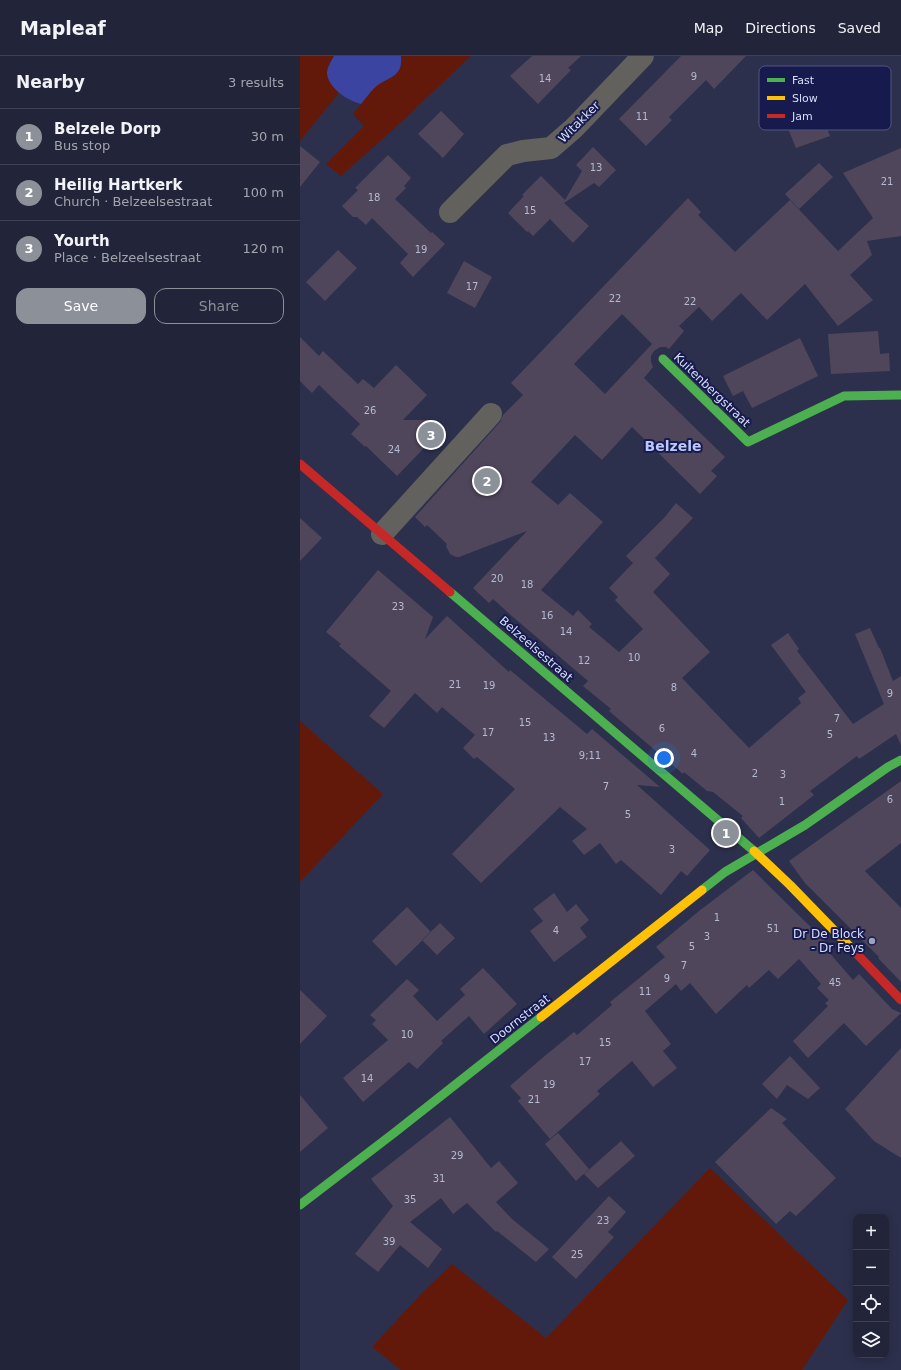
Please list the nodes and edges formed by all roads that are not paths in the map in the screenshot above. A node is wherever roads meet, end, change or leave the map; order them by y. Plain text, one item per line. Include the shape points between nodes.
1 (643, 56) edge
2 (450, 212) dead end
3 (663, 359) dead end
4 (901, 395) edge
5 (491, 414) dead end
6 (300, 464) edge
7 (382, 534) junction
8 (901, 760) edge
9 (756, 853) junction
10 (901, 1000) edge
11 (300, 1205) edge

1 - 2 street, Witakker via 574,128 551,148 507,155
3 - 4 street, Kuitenbergstraat via 748,442 844,396
5 - 7 street
6 - 7 street, Belzeelsestraat
7 - 9 street, Belzeelsestraat
8 - 9 street, Doornstraat via 805,825
9 - 10 street, Belzeelsestraat
9 - 11 street, Doornstraat via 725,872

